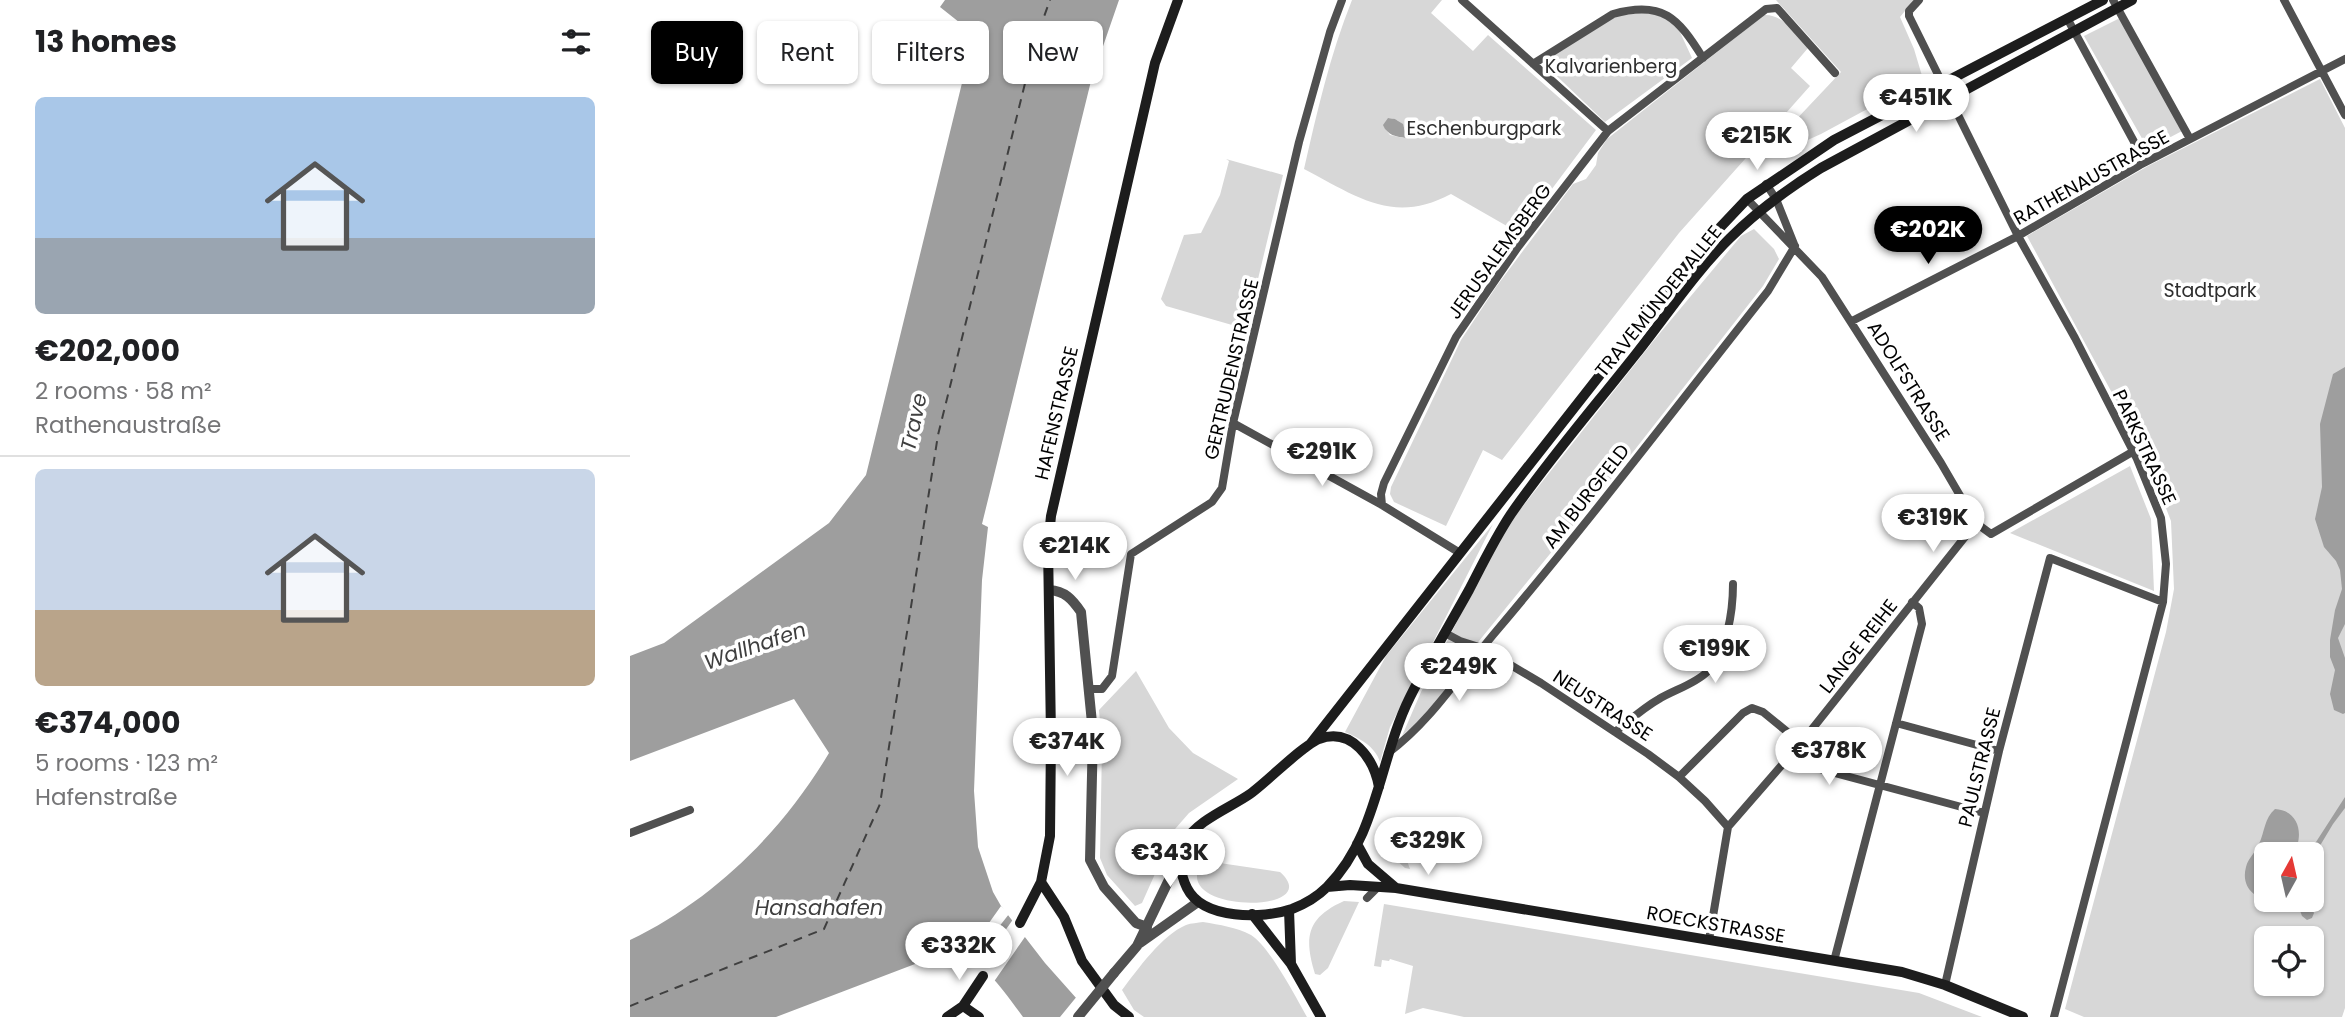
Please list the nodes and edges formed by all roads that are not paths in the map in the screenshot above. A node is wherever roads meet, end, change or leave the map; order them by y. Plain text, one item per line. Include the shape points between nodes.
1 (1178, 0) edge
2 (1342, 0) edge
3 (1462, 0) edge
4 (1919, 0) edge
5 (2104, 0) edge
6 (2132, 0) edge
7 (2284, 0) edge
8 (2115, 4) edge
9 (2067, 18) junction
10 (2074, 32) junction
11 (1703, 58) junction
12 (2345, 59) edge
13 (1533, 64) junction
14 (2322, 72) junction
15 (1835, 73) dead end
16 (1942, 82) junction
17 (1951, 98) junction
18 (2345, 115) edge
19 (1608, 131) junction
20 (2190, 139) junction
21 (2145, 162) junction
22 (1766, 184) junction
23 (1747, 199) junction
24 (1776, 199) junction
25 (1759, 212) junction
26 (2018, 236) junction
27 (1795, 246) junction
28 (1852, 321) junction
29 (1233, 423) junction
30 (2134, 451) junction
31 (1382, 505) junction
32 (1976, 523) junction
33 (1460, 553) junction
34 (1733, 584) dead end
35 (1048, 590) junction
36 (1912, 602) junction
37 (2164, 603) junction
38 (1445, 633) junction
39 (1482, 648) junction
40 (1089, 689) junction
41 (1896, 723) junction
42 (1615, 732) junction
43 (1801, 743) junction
44 (1309, 745) junction
45 (1999, 751) junction
46 (1388, 754) junction
47 (1786, 760) junction
48 (1679, 777) junction
49 (1880, 785) junction
50 (1379, 787) junction
51 (690, 810) dead end
52 (1984, 813) junction
53 (1728, 827) junction
54 (630, 833) edge
55 (1357, 844) junction
56 (1180, 856) junction
57 (1041, 882) junction
58 (1327, 887) junction
59 (1378, 887) junction
60 (1396, 888) junction
61 (1367, 898) dead end
62 (1198, 902) junction
63 (1289, 910) junction
64 (1252, 914) junction
65 (1020, 923) dead end
66 (1147, 927) junction
67 (1709, 940) junction
68 (1137, 946) junction
69 (1834, 961) junction
70 (1291, 964) junction
71 (983, 976) dead end
72 (1945, 985) junction
73 (963, 1006) junction
74 (947, 1017) edge
75 (979, 1017) edge
76 (1078, 1017) edge
77 (1129, 1017) edge
78 (1321, 1017) edge
79 (2023, 1017) edge
80 (2054, 1017) edge

1 - 35 main road, HAFENSTRASSE via 1155,62 1059,478 1049,533
2 - 29 street, GERTRUDENSTRASSE via 1308,105
3 - 13 street
4 - 16 street, PARKSTRASSE via 1909,16
5 - 9 main road, TRAVEMÜNDER ALLEE
6 - 8 main road, TRAVEMÜNDER ALLEE
7 - 14 street
8 - 10 main road, TRAVEMÜNDER ALLEE
8 - 20 street
9 - 10 street
9 - 16 main road, TRAVEMÜNDER ALLEE
10 - 17 main road, TRAVEMÜNDER ALLEE
10 - 21 street
11 - 13 street via 1685,29 1648,5 1613,14
11 - 15 street, JERUSALEMSBERG via 1772,7
11 - 19 street, JERUSALEMSBERG
12 - 14 street, RATHENAUSTRASSE
13 - 19 street
14 - 18 street
14 - 20 street, RATHENAUSTRASSE
16 - 17 street, PARKSTRASSE
16 - 22 main road, TRAVEMÜNDER ALLEE via 1834,140
17 - 24 main road, TRAVEMÜNDER ALLEE via 1839,158
17 - 26 street, PARKSTRASSE
19 - 31 street, JERUSALEMSBERG via 1518,247 1456,337 1384,483
20 - 21 street, RATHENAUSTRASSE
21 - 26 street, RATHENAUSTRASSE
22 - 23 main road, TRAVEMÜNDER ALLEE
22 - 24 street, ADOLFSTRASSE
23 - 25 street, ADOLFSTRASSE
23 - 33 main road, TRAVEMÜNDER ALLEE via 1695,254
24 - 25 main road, TRAVEMÜNDER ALLEE
24 - 27 street, ADOLFSTRASSE
25 - 27 street, ADOLFSTRASSE
25 - 38 main road, TRAVEMÜNDER ALLEE via 1702,270 1522,500
26 - 28 street, RATHENAUSTRASSE
26 - 30 street, PARKSTRASSE
27 - 28 street, ADOLFSTRASSE
27 - 39 street, AM BURGFELD via 1768,291
28 - 32 street, ADOLFSTRASSE
29 - 31 street
29 - 40 street, GERTRUDENSTRASSE via 1218,495 1131,554 1112,676 1102,689
30 - 32 street, ADOLFSTRASSE via 1991,534
30 - 37 street, PARKSTRASSE via 2161,517
31 - 33 street
32 - 36 street, LANGE REIHE
33 - 44 main road, TRAVEMÜNDER ALLEE
34 - 42 street via 1729,626 1712,666
35 - 40 street via 1063,593 1081,612
35 - 57 main road, HAFENSTRASSE via 1051,798
36 - 41 street via 1919,608 1922,624
36 - 43 street, LANGE REIHE
37 - 45 street, PAULSTRASSE via 2050,558
37 - 80 street, PARKSTRASSE
38 - 39 street, NEUSTRASSE
38 - 46 main road, TRAVEMÜNDER ALLEE via 1395,729
39 - 42 street, NEUSTRASSE
39 - 46 street, AM BURGFELD via 1436,708
40 - 66 street via 1093,747 1090,860 1098,880 1136,923
41 - 45 street
41 - 49 street
42 - 48 street, NEUSTRASSE
43 - 47 street, LANGE REIHE
43 - 48 street via 1758,708 1747,710
44 - 50 main road via 1326,738 1353,743 1370,759
44 - 56 main road, TRAVEMÜNDER ALLEE via 1201,826
45 - 52 street, PAULSTRASSE
46 - 50 main road, TRAVEMÜNDER ALLEE
47 - 49 street
47 - 53 street, LANGE REIHE
48 - 53 street, NEUSTRASSE
49 - 52 street
49 - 69 street
50 - 55 main road, TRAVEMÜNDER ALLEE
51 - 54 street
52 - 72 street, PAULSTRASSE
53 - 67 street
55 - 58 main road, TRAVEMÜNDER ALLEE
55 - 60 main road via 1368,864
56 - 62 main road via 1185,884
56 - 66 street
57 - 65 main road, HAFENSTRASSE
57 - 77 main road via 1065,917 1082,961
58 - 59 main road, ROECKSTRASSE
58 - 63 main road
59 - 60 main road, ROECKSTRASSE
59 - 61 street
60 - 67 main road, ROECKSTRASSE
62 - 64 main road
62 - 68 street
63 - 64 main road
63 - 70 main road
64 - 70 main road
66 - 68 street
67 - 69 main road, ROECKSTRASSE
68 - 76 street, bridge
69 - 72 main road, ROECKSTRASSE via 1902,972
70 - 78 main road
71 - 73 main road
72 - 79 main road, ROECKSTRASSE
73 - 74 main road
73 - 75 main road

